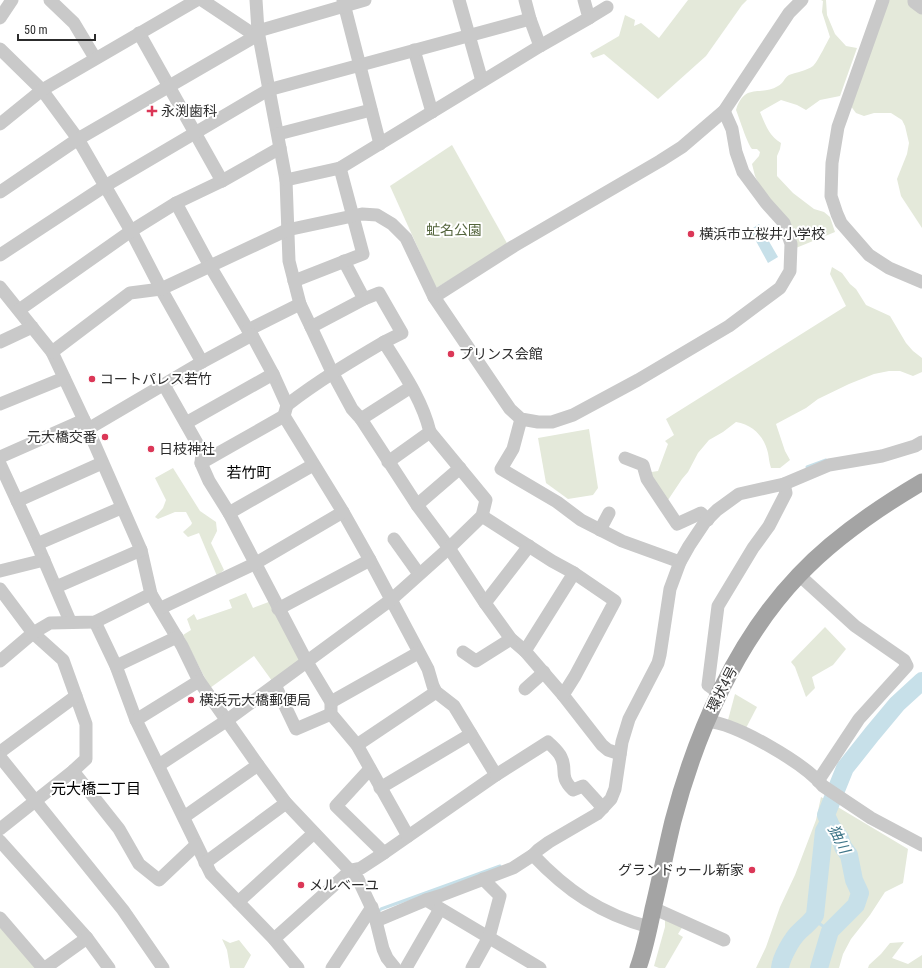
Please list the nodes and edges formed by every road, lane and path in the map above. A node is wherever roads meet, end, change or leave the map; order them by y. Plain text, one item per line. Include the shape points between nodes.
1 (12, 0) edge
2 (50, 0) edge
3 (197, 0) edge
4 (202, 0) edge
5 (256, 0) edge
6 (365, 0) edge
7 (459, 0) edge
8 (525, 0) edge
9 (584, 0) edge
10 (802, 0) edge
11 (914, 0) edge
12 (881, 1) edge
13 (343, 2) edge
14 (607, 7) dead end
15 (922, 8) edge
16 (0, 18) edge
17 (589, 18) junction
18 (530, 19) junction
19 (139, 33) junction
20 (257, 33) junction
21 (470, 36) junction
22 (540, 46) junction
23 (0, 49) edge
24 (414, 50) junction
25 (95, 58) junction
26 (358, 65) junction
27 (482, 81) junction
28 (169, 86) junction
29 (42, 90) junction
30 (268, 90) junction
31 (371, 110) junction
32 (724, 111) junction
33 (432, 112) junction
34 (0, 124) edge
35 (195, 133) junction
36 (278, 134) junction
37 (78, 139) junction
38 (380, 144) junction
39 (280, 148) junction
40 (340, 168) junction
41 (222, 180) junction
42 (286, 180) junction
43 (105, 186) junction
44 (0, 192) edge
45 (176, 203) junction
46 (352, 215) junction
47 (287, 230) junction
48 (131, 231) junction
49 (0, 255) edge
50 (344, 261) junction
51 (210, 266) junction
52 (294, 281) junction
53 (922, 282) edge
54 (0, 287) edge
55 (161, 290) junction
56 (434, 297) junction
57 (364, 299) junction
58 (300, 304) junction
59 (19, 310) junction
60 (311, 326) junction
61 (32, 327) junction
62 (250, 333) junction
63 (0, 342) edge
64 (384, 342) junction
65 (52, 352) junction
66 (202, 362) junction
67 (332, 372) junction
68 (273, 374) junction
69 (64, 378) junction
70 (164, 385) junction
71 (411, 387) junction
72 (0, 404) edge
73 (286, 411) junction
74 (521, 418) junction
75 (361, 419) junction
76 (186, 422) junction
77 (86, 424) junction
78 (430, 432) junction
79 (922, 442) edge
80 (0, 456) edge
81 (625, 458) dead end
82 (388, 462) junction
83 (102, 463) junction
84 (201, 463) junction
85 (0, 464) edge
86 (313, 465) junction
87 (460, 468) junction
88 (785, 482) junction
89 (922, 482) edge
90 (17, 501) junction
91 (417, 505) junction
92 (121, 508) junction
93 (343, 512) junction
94 (229, 513) junction
95 (609, 513) dead end
96 (482, 516) junction
97 (705, 517) junction
98 (600, 530) junction
99 (394, 538) dead end
100 (37, 544) junction
101 (529, 546) junction
102 (449, 548) junction
103 (141, 550) junction
104 (44, 560) junction
105 (370, 560) junction
106 (674, 560) junction
107 (256, 563) junction
108 (0, 571) edge
109 (574, 573) junction
110 (419, 574) junction
111 (799, 575) junction
112 (56, 587) junction
113 (0, 589) edge
114 (151, 594) junction
115 (392, 599) junction
116 (485, 603) junction
117 (161, 608) junction
118 (278, 609) junction
119 (70, 622) junction
120 (95, 622) junction
121 (34, 633) junction
122 (177, 637) junction
123 (511, 639) junction
124 (524, 650) junction
125 (463, 652) dead end
126 (418, 653) junction
127 (2, 655) edge
128 (307, 662) junction
129 (116, 666) junction
130 (544, 672) junction
131 (199, 681) junction
132 (275, 685) junction
133 (524, 689) dead end
134 (436, 692) junction
135 (719, 693) junction
136 (563, 695) junction
137 (76, 696) junction
138 (331, 708) junction
139 (136, 720) junction
140 (226, 721) junction
141 (706, 721) junction
142 (471, 734) junction
143 (356, 745) junction
144 (0, 752) edge
145 (616, 753) junction
146 (0, 757) edge
147 (159, 765) junction
148 (258, 766) junction
149 (370, 769) junction
150 (73, 771) junction
151 (496, 776) junction
152 (820, 784) junction
153 (380, 788) junction
154 (35, 801) junction
155 (286, 803) junction
156 (601, 807) junction
157 (184, 817) junction
158 (0, 829) edge
159 (314, 832) junction
160 (408, 836) junction
161 (0, 840) edge
162 (196, 844) junction
163 (922, 845) edge
164 (384, 853) junction
165 (533, 855) junction
166 (205, 863) junction
167 (351, 870) junction
168 (483, 879) junction
169 (426, 900) junction
170 (238, 902) junction
171 (653, 908) junction
172 (440, 909) junction
173 (374, 915) junction
174 (0, 918) edge
175 (649, 927) junction
176 (489, 937) junction
177 (87, 938) junction
178 (274, 939) junction
179 (724, 940) dead end
180 (337, 966) edge
181 (534, 967) edge
182 (44, 968) edge
183 (109, 968) edge
184 (164, 968) edge
185 (298, 968) edge
186 (394, 968) edge
187 (406, 968) edge
188 (472, 968) edge
189 (638, 968) edge

1 - 16 street
2 - 25 street via 74,23
3 - 19 street
4 - 20 street
5 - 20 street
6 - 13 street
7 - 21 street
8 - 18 street
9 - 17 street
10 - 32 street via 789,13
11 - 15 street
12 - 53 street via 838,127 832,162 831,196 841,223 869,255 889,268
13 - 20 street
13 - 26 street
14 - 17 street
17 - 22 street
18 - 21 street
18 - 22 street
19 - 25 street
19 - 28 street
20 - 28 street
20 - 30 street
21 - 24 street
21 - 27 street
22 - 27 street
23 - 29 street
24 - 26 street
24 - 33 street
25 - 29 street
26 - 30 street
26 - 31 street
27 - 33 street
28 - 35 street
28 - 37 street
29 - 34 street
29 - 37 street
30 - 35 street
30 - 36 street
31 - 36 street
31 - 38 street
32 - 56 street via 682,147 514,246
32 - 74 street via 732,129 743,172 784,223 789,237 790,271 780,288 728,326 638,380 573,415 552,422
33 - 38 street
35 - 41 street
35 - 43 street
36 - 39 street
37 - 43 street
37 - 44 street
38 - 40 street
39 - 41 street
39 - 42 street
40 - 42 street
40 - 46 street
41 - 45 street
42 - 47 street
43 - 48 street
43 - 49 street
45 - 48 street
45 - 51 street
46 - 47 street
46 - 50 street via 363,254
46 - 56 street via 377,215 392,224 406,238
47 - 51 street
47 - 52 street via 289,261
48 - 55 street
48 - 59 street
50 - 52 street
50 - 57 street
51 - 55 street
51 - 62 street
52 - 58 street
54 - 59 street
55 - 65 street via 130,293
55 - 66 street
56 - 74 street via 504,402
57 - 60 street
57 - 64 street via 379,293 402,333
58 - 60 street
58 - 62 street
59 - 61 street
60 - 67 street
61 - 63 street
61 - 65 street
62 - 66 street
62 - 68 street
64 - 67 street
64 - 71 street
65 - 69 street
66 - 70 street
67 - 73 street via 310,388
67 - 75 street
68 - 73 street
68 - 76 street
69 - 72 street
69 - 77 street
70 - 76 street
70 - 77 street
71 - 75 street
71 - 78 street via 426,416
73 - 84 street
73 - 86 street
74 - 98 street via 513,449 501,469
75 - 82 street
76 - 84 street via 202,452
77 - 80 street
77 - 83 street
78 - 82 street
78 - 87 street
79 - 88 street via 882,456 867,456 829,465
81 - 97 street via 643,465 646,479 677,524
82 - 91 street
83 - 90 street
83 - 92 street
84 - 94 street
85 - 90 street
86 - 93 street
86 - 94 street
87 - 91 street
87 - 96 street via 486,500
88 - 97 street via 739,494
88 - 135 street via 786,493 718,606 708,684
89 - 111 main road, 環状4号 via 851,529
90 - 100 street
91 - 102 street
92 - 100 street
92 - 103 street
93 - 105 street
93 - 107 street
94 - 107 street
95 - 98 street
96 - 101 street
96 - 102 street
97 - 106 street
98 - 106 street
99 - 110 street
100 - 104 street
101 - 109 street
101 - 116 street
102 - 110 street
102 - 116 street
103 - 112 street
103 - 114 street
104 - 108 street
104 - 112 street
105 - 115 street
105 - 118 street
106 - 145 street via 658,663 629,719
107 - 117 street
107 - 118 street
109 - 124 street
109 - 136 street via 615,601
110 - 115 street
111 - 135 main road, 環状4号 via 751,636
111 - 152 street via 855,626 904,660 907,666 859,719
112 - 119 street
113 - 121 street
114 - 117 street
114 - 120 street
115 - 126 street
115 - 128 street
116 - 123 street
117 - 122 street
118 - 128 street
119 - 120 street
119 - 121 street via 50,623
120 - 129 street
121 - 127 street
121 - 137 street via 63,660
122 - 129 street
122 - 131 street
123 - 124 street
123 - 125 street via 476,661
124 - 130 street
126 - 134 street via 428,669
126 - 138 street
128 - 132 street
128 - 138 street
129 - 139 street
130 - 133 street
130 - 136 street
131 - 139 street
131 - 140 street
132 - 138 street via 296,729
132 - 140 street
134 - 142 street via 454,706
134 - 143 street
135 - 141 main road, 環状4号
136 - 145 street via 602,745
137 - 144 street
137 - 150 street via 86,724 86,759
138 - 143 street
139 - 147 street
140 - 147 street
140 - 148 street
141 - 152 street via 717,722 766,744
141 - 171 main road, 環状4号 via 673,820
142 - 151 street
142 - 153 street
143 - 149 street
145 - 156 street via 615,789 610,799
146 - 154 street
147 - 157 street
148 - 155 street
148 - 157 street
149 - 153 street
149 - 164 street via 336,806
150 - 154 street
150 - 162 street via 119,829 139,864 159,880
151 - 156 street via 548,742 562,758 564,780 568,785 573,790 583,786
151 - 160 street
152 - 163 street via 871,818
153 - 160 street
154 - 158 street
154 - 184 street via 123,910
155 - 159 street
155 - 166 street
156 - 165 street via 597,814 549,842
157 - 162 street
159 - 167 street
159 - 170 street
160 - 164 street
161 - 177 street
162 - 166 street
164 - 167 street via 361,868
165 - 168 street via 513,868
165 - 175 street via 551,874 594,906
166 - 170 street via 211,874
167 - 173 street via 358,879
167 - 178 street
168 - 169 street
168 - 176 street via 500,896
169 - 172 street
169 - 173 street
170 - 178 street
171 - 175 main road, 環状4号
171 - 179 street
172 - 176 street
172 - 187 street
173 - 180 street
173 - 186 street via 383,949
174 - 182 street
175 - 189 main road, 環状4号
176 - 181 street
176 - 188 street
177 - 182 street
177 - 183 street
178 - 185 street

